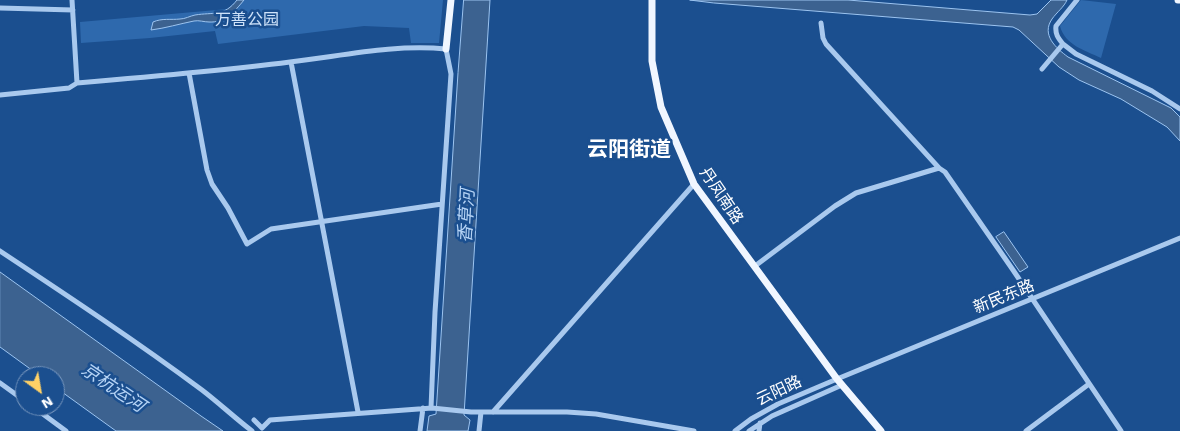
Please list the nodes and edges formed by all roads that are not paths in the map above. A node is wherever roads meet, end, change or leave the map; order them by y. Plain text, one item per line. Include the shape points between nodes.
1 (72, 0) edge
2 (451, 0) edge
3 (652, 0) edge
4 (1077, 0) edge
5 (0, 8) edge
6 (72, 10) junction
7 (821, 23) dead end
8 (1062, 45) junction
9 (446, 49) junction
10 (291, 62) junction
11 (1042, 69) dead end
12 (189, 73) junction
13 (78, 84) junction
14 (0, 95) edge
15 (1180, 109) edge
16 (939, 168) junction
17 (694, 184) junction
18 (442, 204) junction
19 (321, 222) junction
20 (1180, 238) edge
21 (0, 251) edge
22 (755, 266) junction
23 (1031, 299) junction
24 (837, 378) junction
25 (0, 383) edge
26 (1090, 384) junction
27 (842, 385) junction
28 (15, 394) edge
29 (423, 408) junction
30 (431, 408) junction
31 (358, 412) junction
32 (481, 412) junction
33 (493, 412) junction
34 (46, 416) edge
35 (254, 420) dead end
36 (760, 423) junction
37 (66, 431) edge
38 (252, 431) edge
39 (420, 431) edge
40 (479, 431) edge
41 (694, 431) edge
42 (735, 431) edge
43 (748, 431) edge
44 (758, 431) edge
45 (881, 431) edge
46 (1026, 431) edge
47 (1120, 431) edge

1 - 6 street
2 - 9 main road
3 - 17 main road, 丹凤南路 via 652,61 661,107
4 - 8 street via 1056,26
5 - 6 street
6 - 13 street
7 - 16 street via 826,44
8 - 11 street
8 - 15 street
9 - 10 street via 396,48
9 - 18 street via 451,74
10 - 12 street
10 - 19 street
12 - 13 street
12 - 19 street via 206,170 247,244 272,229
13 - 14 street via 69,88
16 - 22 street via 856,193
16 - 23 street via 945,172
17 - 22 main road, 丹凤南路
17 - 33 street
18 - 19 street
18 - 30 street
19 - 31 street
20 - 23 street, 新民东路
21 - 38 street via 153,355
22 - 24 main road, 丹凤南路
23 - 24 street, 新民东路
23 - 26 street
24 - 27 main road, 丹凤南路
24 - 42 street, 云阳路 via 778,404
25 - 28 street
26 - 46 street
26 - 47 street
27 - 36 street, 云阳路
27 - 45 main road, 丹凤南路
29 - 30 street
29 - 31 street
29 - 39 street
30 - 32 street
31 - 35 street via 270,420 262,428
32 - 33 street
32 - 40 street
33 - 41 street via 596,414
34 - 37 street
36 - 43 street, 云阳路
36 - 44 street

